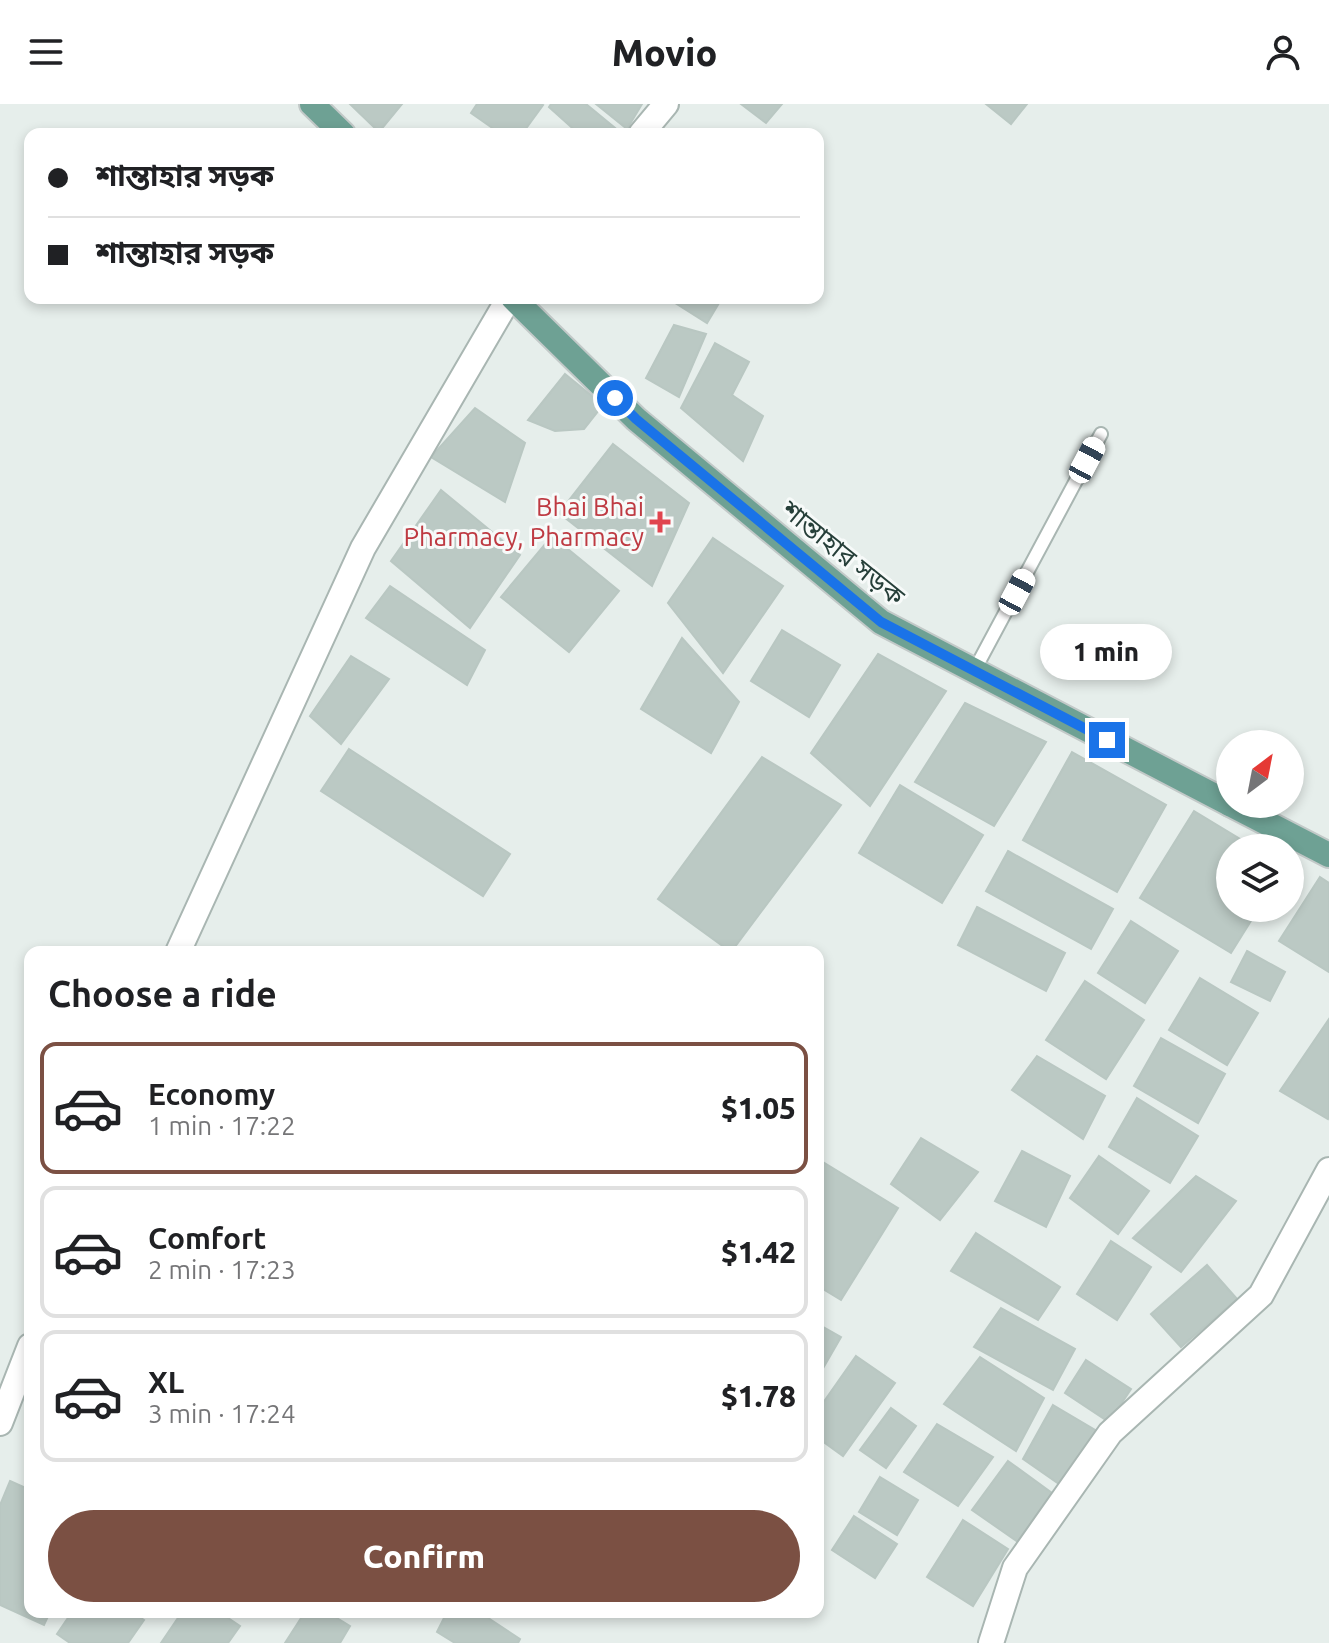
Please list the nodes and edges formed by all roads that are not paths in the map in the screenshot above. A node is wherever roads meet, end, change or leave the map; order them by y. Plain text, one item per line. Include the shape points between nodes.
1 (312, 104) edge
2 (666, 104) edge
3 (337, 128) edge
4 (646, 128) edge
5 (507, 304) edge
6 (517, 304) edge
7 (1101, 434) dead end
8 (974, 671) junction
9 (1216, 797) edge
10 (1260, 818) edge
11 (1327, 849) edge
12 (181, 946) edge
13 (1329, 1170) edge
14 (24, 1361) edge
15 (0, 1423) edge
16 (991, 1643) edge

1 - 3 main road
2 - 4 street
5 - 12 street via 363,548
6 - 8 main road, শান্তাহার সড়ক via 636,419 881,622
7 - 8 lane
8 - 9 main road, শান্তাহার সড়ক
10 - 11 main road, শান্তাহার সড়ক
13 - 16 street via 1261,1295 1110,1433 1015,1568
14 - 15 street

